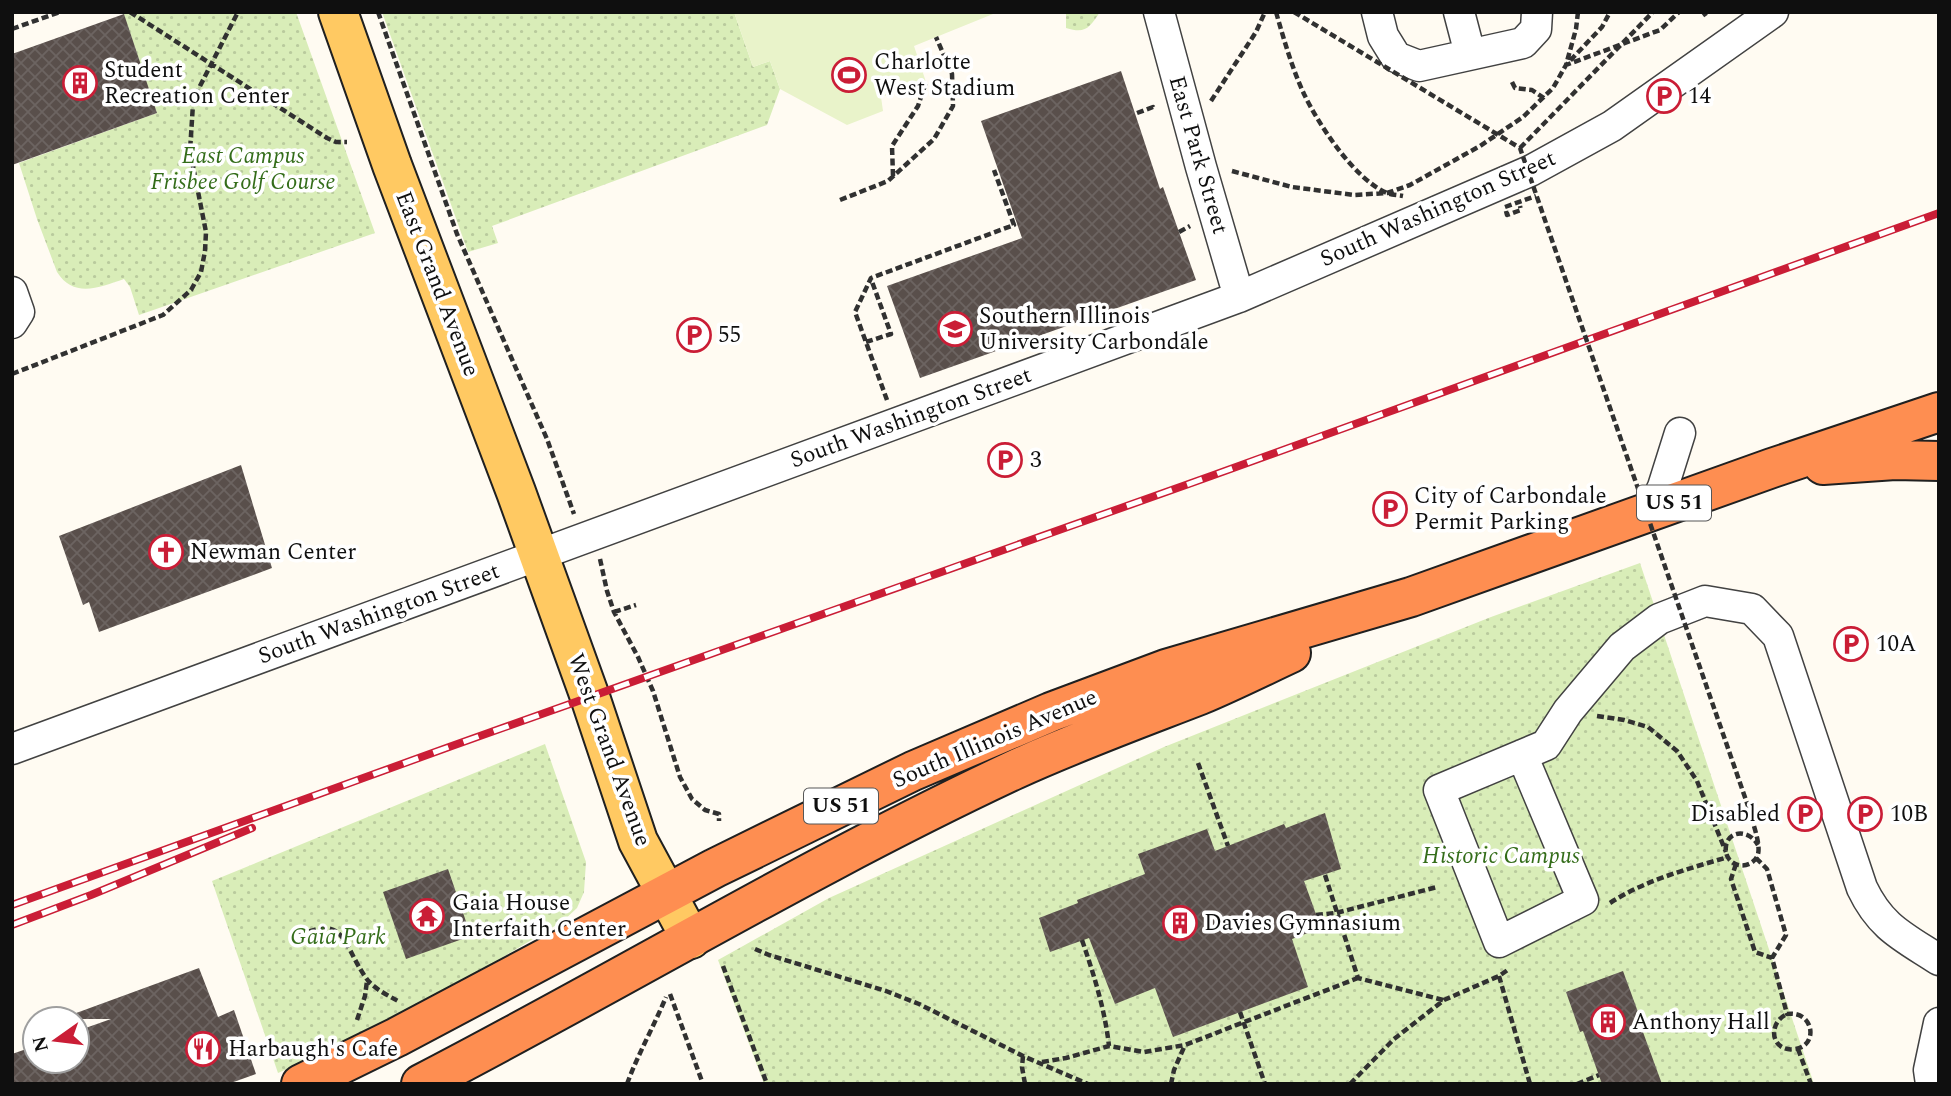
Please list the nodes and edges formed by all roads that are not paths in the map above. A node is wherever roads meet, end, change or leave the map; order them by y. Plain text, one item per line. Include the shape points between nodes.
1 (338, 12) edge
2 (1159, 12) edge
3 (1377, 12) edge
4 (1458, 12) edge
5 (1537, 12) edge
6 (1773, 12) edge
7 (1470, 54) junction
8 (12, 292) edge
9 (1239, 298) junction
10 (12, 323) edge
11 (1939, 412) edge
12 (1680, 433) dead end
13 (1939, 461) edge
14 (1772, 468) junction
15 (1652, 511) junction
16 (539, 555) junction
17 (1410, 597) junction
18 (12, 749) edge
19 (1522, 755) junction
20 (666, 893) junction
21 (691, 939) junction
22 (1939, 960) edge
23 (1939, 1023) edge
24 (301, 1084) edge
25 (421, 1084) edge
26 (1931, 1084) edge

1 - 16 main road, East Grand Avenue
2 - 9 street, East Park Street
3 - 7 street via 1383,36 1396,57 1419,66
4 - 7 street
5 - 7 street via 1536,29 1523,43
6 - 9 street, South Washington Street via 1612,126 1530,171
8 - 10 street via 19,312
9 - 16 street, South Washington Street
11 - 14 highway, South Illinois Avenue / US 51
12 - 15 street
13 - 14 highway
14 - 15 highway, South Illinois Avenue / US 51
15 - 17 highway, South Illinois Avenue / US 51
16 - 18 street, South Washington Street
16 - 20 main road, West Grand Avenue via 638,841
17 - 20 highway, South Illinois Avenue / US 51 via 1166,669 1051,712 913,771
17 - 21 highway, South Illinois Avenue / US 51 via 1203,693 1014,770
19 - 19 street via 1439,790 1499,942 1583,900
19 - 22 street via 1546,745 1622,647 1659,619 1704,601 1752,609 1778,636 1869,904 1888,927
20 - 21 main road, West Grand Avenue
20 - 24 highway, South Illinois Avenue / US 51
21 - 25 highway, South Illinois Avenue / US 51
23 - 26 street via 1929,1070

